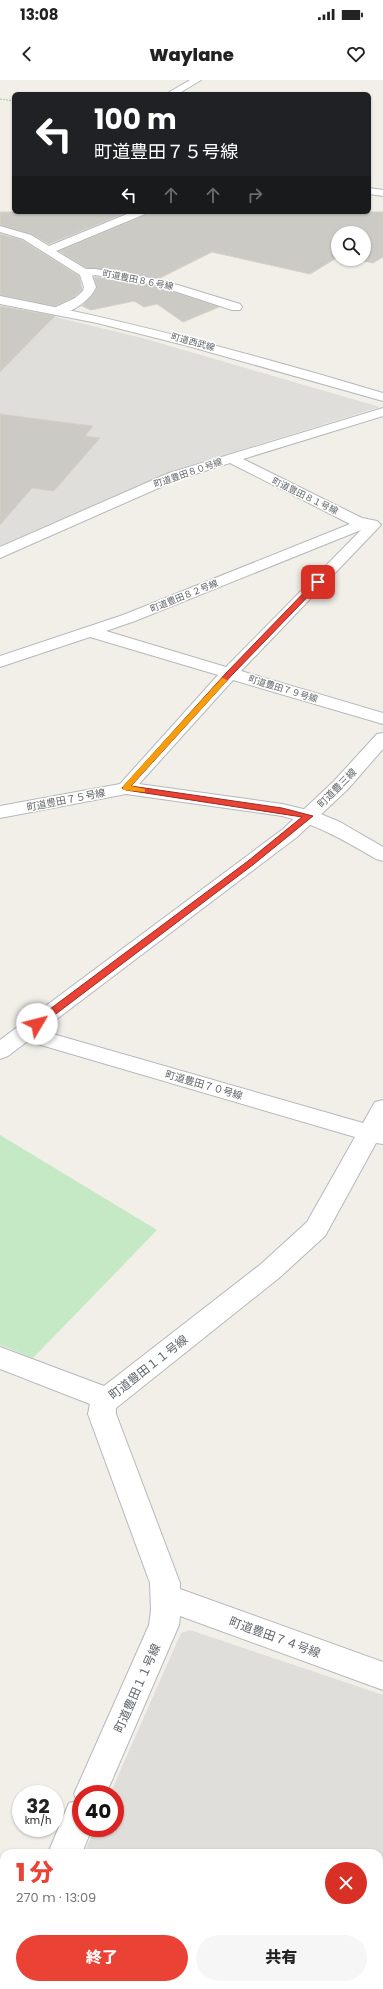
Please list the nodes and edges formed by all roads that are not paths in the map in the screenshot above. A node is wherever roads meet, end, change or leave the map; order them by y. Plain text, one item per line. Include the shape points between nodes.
1 (197, 80) edge
2 (174, 92) edge
3 (371, 191) edge
4 (383, 193) edge
5 (136, 214) edge
6 (0, 229) edge
7 (48, 250) junction
8 (84, 273) junction
9 (0, 300) edge
10 (236, 307) dead end
11 (60, 310) junction
12 (383, 397) edge
13 (383, 412) edge
14 (230, 458) junction
15 (374, 525) edge
16 (0, 553) edge
17 (93, 631) junction
18 (0, 662) edge
19 (230, 673) junction
20 (383, 719) edge
21 (383, 738) edge
22 (126, 788) junction
23 (0, 812) edge
24 (309, 816) junction
25 (383, 855) edge
26 (25, 1033) junction
27 (0, 1051) edge
28 (383, 1108) edge
29 (376, 1135) edge
30 (0, 1358) edge
31 (107, 1398) junction
32 (166, 1597) junction
33 (383, 1676) edge
34 (94, 1785) edge
35 (72, 1836) edge
36 (67, 1849) edge

1 - 2 street
3 - 4 street
5 - 7 street
6 - 7 street via 27,237
7 - 8 street
8 - 10 street, 町道豊田８６号線 via 95,272 158,282
8 - 11 street via 91,284 90,290 86,296
9 - 11 street, 町道西武線
11 - 12 street, 町道西武線 via 222,350
13 - 14 street, 町道豊田８０号線
14 - 15 street, 町道豊田８１号線 via 358,522
14 - 16 street, 町道豊田８０号線 via 161,481
15 - 17 street, 町道豊田８２号線
15 - 19 street
17 - 18 street, 町道豊田８２号線
17 - 19 street, 町道豊田７９号線
19 - 20 street, 町道豊田７９号線
19 - 22 street
21 - 24 street, 町道豊三線
22 - 23 street, 町道豊田７５号線
22 - 24 street, 町道豊田７５号線
24 - 25 street, 町道豊田７５号線 via 333,826
24 - 26 street, 町道豊三線 via 251,863
26 - 27 street, 町道豊三線
26 - 29 street, 町道豊田７０号線
28 - 29 street, 町道豊田１１号線
29 - 31 street, 町道豊田１１号線 via 309,1237 270,1271
30 - 31 street
31 - 32 street, 町道豊田１１号線 via 102,1406 102,1414 164,1583
32 - 33 street, 町道豊田７４号線
32 - 34 street, 町道豊田１１号線 via 164,1624
35 - 36 street

